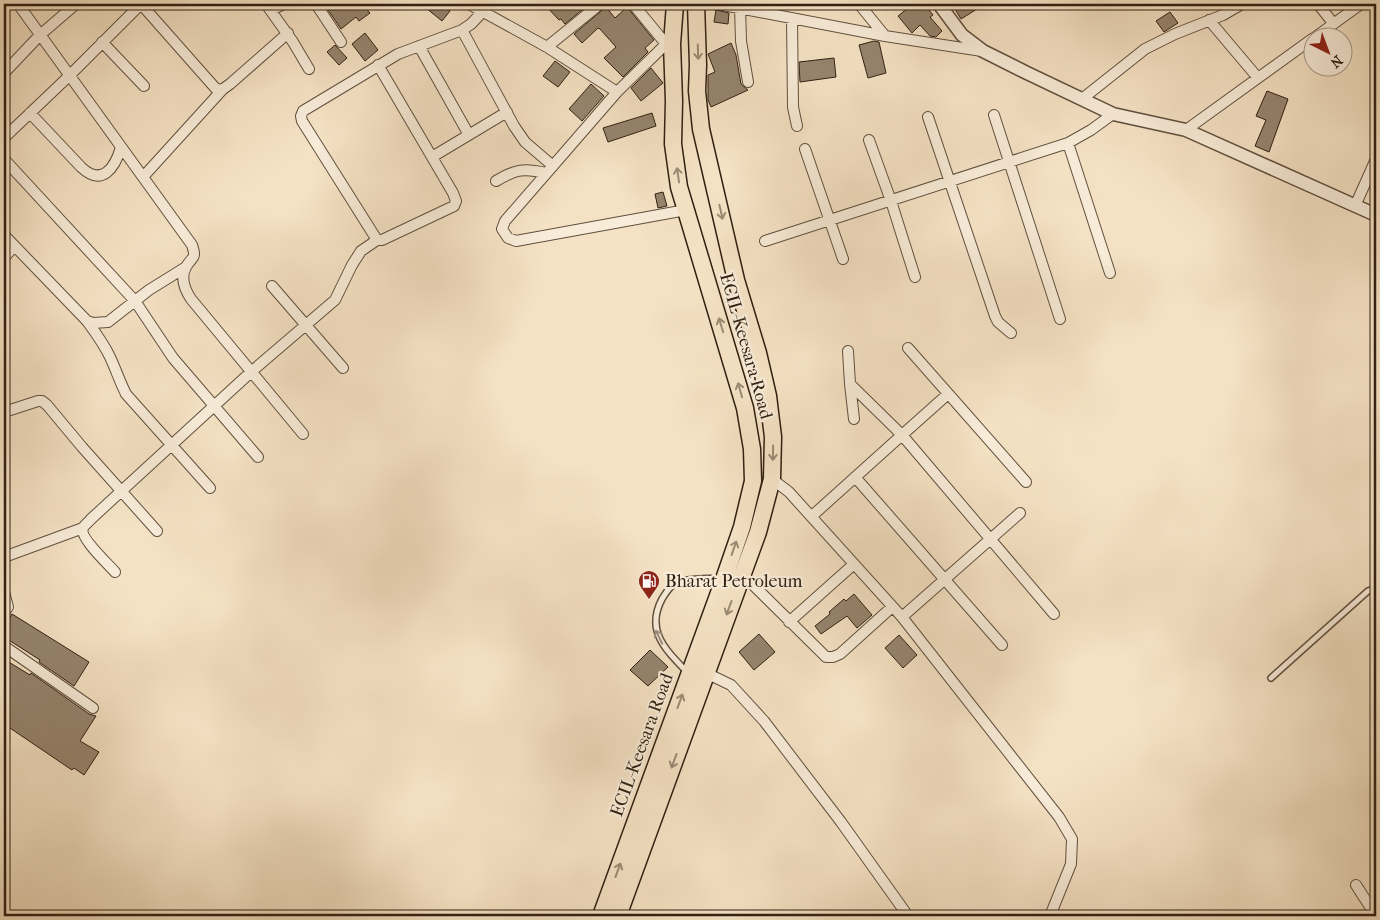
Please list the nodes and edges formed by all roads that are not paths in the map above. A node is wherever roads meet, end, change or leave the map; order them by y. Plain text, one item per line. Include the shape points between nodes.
1 (18, 4) edge
2 (76, 4) edge
3 (141, 4) edge
4 (284, 4) edge
5 (316, 4) edge
6 (469, 4) edge
7 (490, 4) edge
8 (600, 4) edge
9 (633, 4) edge
10 (676, 4) edge
11 (696, 4) edge
12 (718, 4) edge
13 (859, 4) edge
14 (939, 4) edge
15 (1242, 4) edge
16 (1318, 4) edge
17 (1361, 4) edge
18 (741, 6) edge
19 (268, 7) edge
20 (482, 12) junction
21 (792, 18) junction
22 (1209, 20) junction
23 (1333, 24) junction
24 (1327, 28) edge
25 (462, 30) junction
26 (288, 34) junction
27 (40, 35) junction
28 (885, 36) junction
29 (102, 42) junction
30 (341, 42) dead end
31 (669, 44) junction
32 (418, 46) junction
33 (1302, 46) edge
34 (547, 47) junction
35 (983, 51) junction
36 (378, 65) junction
37 (309, 69) dead end
38 (4, 72) edge
39 (70, 76) junction
40 (1258, 78) junction
41 (748, 82) dead end
42 (144, 86) dead end
43 (223, 90) junction
44 (617, 92) junction
45 (1082, 99) junction
46 (506, 112) junction
47 (30, 114) junction
48 (1113, 114) junction
49 (994, 115) dead end
50 (928, 117) dead end
51 (797, 126) dead end
52 (1186, 130) junction
53 (469, 135) junction
54 (4, 138) edge
55 (869, 140) dead end
56 (1068, 143) junction
57 (121, 146) junction
58 (805, 149) dead end
59 (432, 157) junction
60 (4, 159) edge
61 (1376, 159) edge
62 (1010, 163) junction
63 (549, 170) junction
64 (143, 177) junction
65 (496, 181) dead end
66 (951, 182) junction
67 (891, 201) junction
68 (1355, 206) junction
69 (686, 210) junction
70 (1376, 215) edge
71 (829, 220) junction
72 (4, 236) edge
73 (377, 240) junction
74 (765, 241) dead end
75 (14, 246) junction
76 (4, 258) edge
77 (843, 259) dead end
78 (186, 267) junction
79 (1110, 273) dead end
80 (915, 277) dead end
81 (272, 286) dead end
82 (135, 301) junction
83 (1060, 319) dead end
84 (86, 321) junction
85 (305, 325) junction
86 (1011, 333) dead end
87 (908, 348) dead end
88 (848, 351) dead end
89 (343, 368) dead end
90 (251, 372) junction
91 (850, 384) junction
92 (948, 394) junction
93 (214, 407) junction
94 (4, 412) edge
95 (854, 419) dead end
96 (303, 434) dead end
97 (902, 435) junction
98 (172, 446) junction
99 (258, 457) dead end
100 (854, 477) junction
101 (772, 479) junction
102 (1026, 482) dead end
103 (210, 488) dead end
104 (122, 491) junction
105 (1020, 514) dead end
106 (812, 516) junction
107 (83, 528) junction
108 (157, 531) dead end
109 (990, 541) junction
110 (4, 557) edge
111 (854, 564) junction
112 (116, 572) dead end
113 (742, 574) junction
114 (724, 578) junction
115 (945, 580) junction
116 (1376, 588) edge
117 (4, 592) edge
118 (892, 607) junction
119 (4, 613) edge
120 (1054, 614) dead end
121 (902, 617) junction
122 (789, 622) junction
123 (1002, 645) dead end
124 (4, 646) edge
125 (698, 674) junction
126 (1270, 678) dead end
127 (93, 708) dead end
128 (1356, 885) dead end
129 (601, 916) edge
130 (618, 916) edge
131 (908, 916) edge
132 (1050, 916) edge
133 (1376, 916) edge

1 - 27 street
2 - 27 street
3 - 29 street
3 - 43 street via 212,85
4 - 19 street
5 - 30 street
6 - 20 street
7 - 20 street
8 - 34 street
9 - 31 street
10 - 31 main road, ECIL-Keesara Road
11 -> 101 main road, ECIL-Keesara Road via 701,129 736,280 768,396 773,437
12 - 18 street
13 - 28 street
14 - 35 street via 962,35
15 - 22 street
16 - 23 street
17 - 23 street
18 - 21 street
18 - 41 street via 741,41
19 - 26 street
20 - 25 street
20 - 34 street
21 - 28 street
21 - 51 street via 793,108
22 - 40 street
22 - 45 street via 1145,49
23 - 24 street
25 - 32 street
25 - 46 street
26 - 37 street
26 - 43 street
27 - 38 street
27 - 39 street
28 - 35 street
29 - 39 street
29 - 42 street
31 - 44 street
69 -> 31 main road, ECIL-Keesara Road via 673,144 674,101
32 - 36 street
32 - 53 street
33 - 40 street
34 - 44 street
35 - 45 street
36 - 59 street
36 - 73 street via 303,111 301,116
39 - 47 street
39 - 57 street
40 - 52 street
43 - 64 street
44 - 63 street
45 - 48 street
46 - 53 street
46 - 63 street via 525,142
47 - 54 street
47 - 57 street via 81,167 95,176 113,167
48 - 52 street
48 - 56 street
49 - 62 street
50 - 66 street
52 - 68 street
53 - 59 street
55 - 67 street
56 - 62 street
56 - 79 street
57 - 64 street
58 - 71 street
59 - 73 street via 453,194 454,206
60 - 82 street
61 - 68 street
62 - 66 street
62 - 83 street
63 - 65 street via 521,169
63 - 69 street via 505,221 502,229 508,238 516,241
64 - 78 street via 192,245 194,253
66 - 67 street
66 - 86 street via 995,316
67 - 71 street
67 - 80 street
68 - 70 street
114 -> 69 main road, ECIL-Keesara Road via 742,527 753,481 752,450 746,408
71 - 74 street
71 - 77 street
72 - 75 street
73 - 85 street via 361,252 352,265 336,300
75 - 76 street
75 - 84 street
78 - 82 street
78 - 90 street via 184,288
81 - 85 street
82 - 84 street via 108,322
82 - 93 street via 173,358
84 - 98 street via 110,358 126,394
85 - 89 street
85 - 90 street
87 - 92 street
88 - 91 street
90 - 93 street
90 - 96 street
91 - 95 street
91 - 97 street
92 - 97 street
92 - 102 street
93 - 98 street
93 - 99 street
94 - 104 street via 42,401
97 - 100 street
97 - 109 street
98 - 103 street
98 - 104 street
100 - 106 street
100 - 115 street
101 - 106 street
101 - 113 main road, ECIL-Keesara Road via 758,532
104 - 107 street
104 - 108 street
105 - 109 street
106 - 111 street
107 - 110 street
107 - 112 street via 87,540
109 - 115 street
109 - 120 street
111 - 118 street
111 - 122 street
113 - 114 main road
113 - 122 street
113 -> 125 main road, ECIL-Keesara Road
114 - 125 main road, ECIL-Keesara Road
125 -> 114 lane via 664,646 655,622 658,609 667,591 675,584
115 - 121 street
115 - 123 street
116 - 126 lane via 1368,591
117 - 119 street via 8,607
118 - 121 street
118 - 122 street via 833,657 823,656
121 - 132 street via 1059,817 1072,839 1071,864
124 - 127 street
129 -> 125 main road, ECIL-Keesara Road
125 -> 130 main road, ECIL-Keesara Road
125 - 131 street via 731,686 764,721
128 - 133 street

